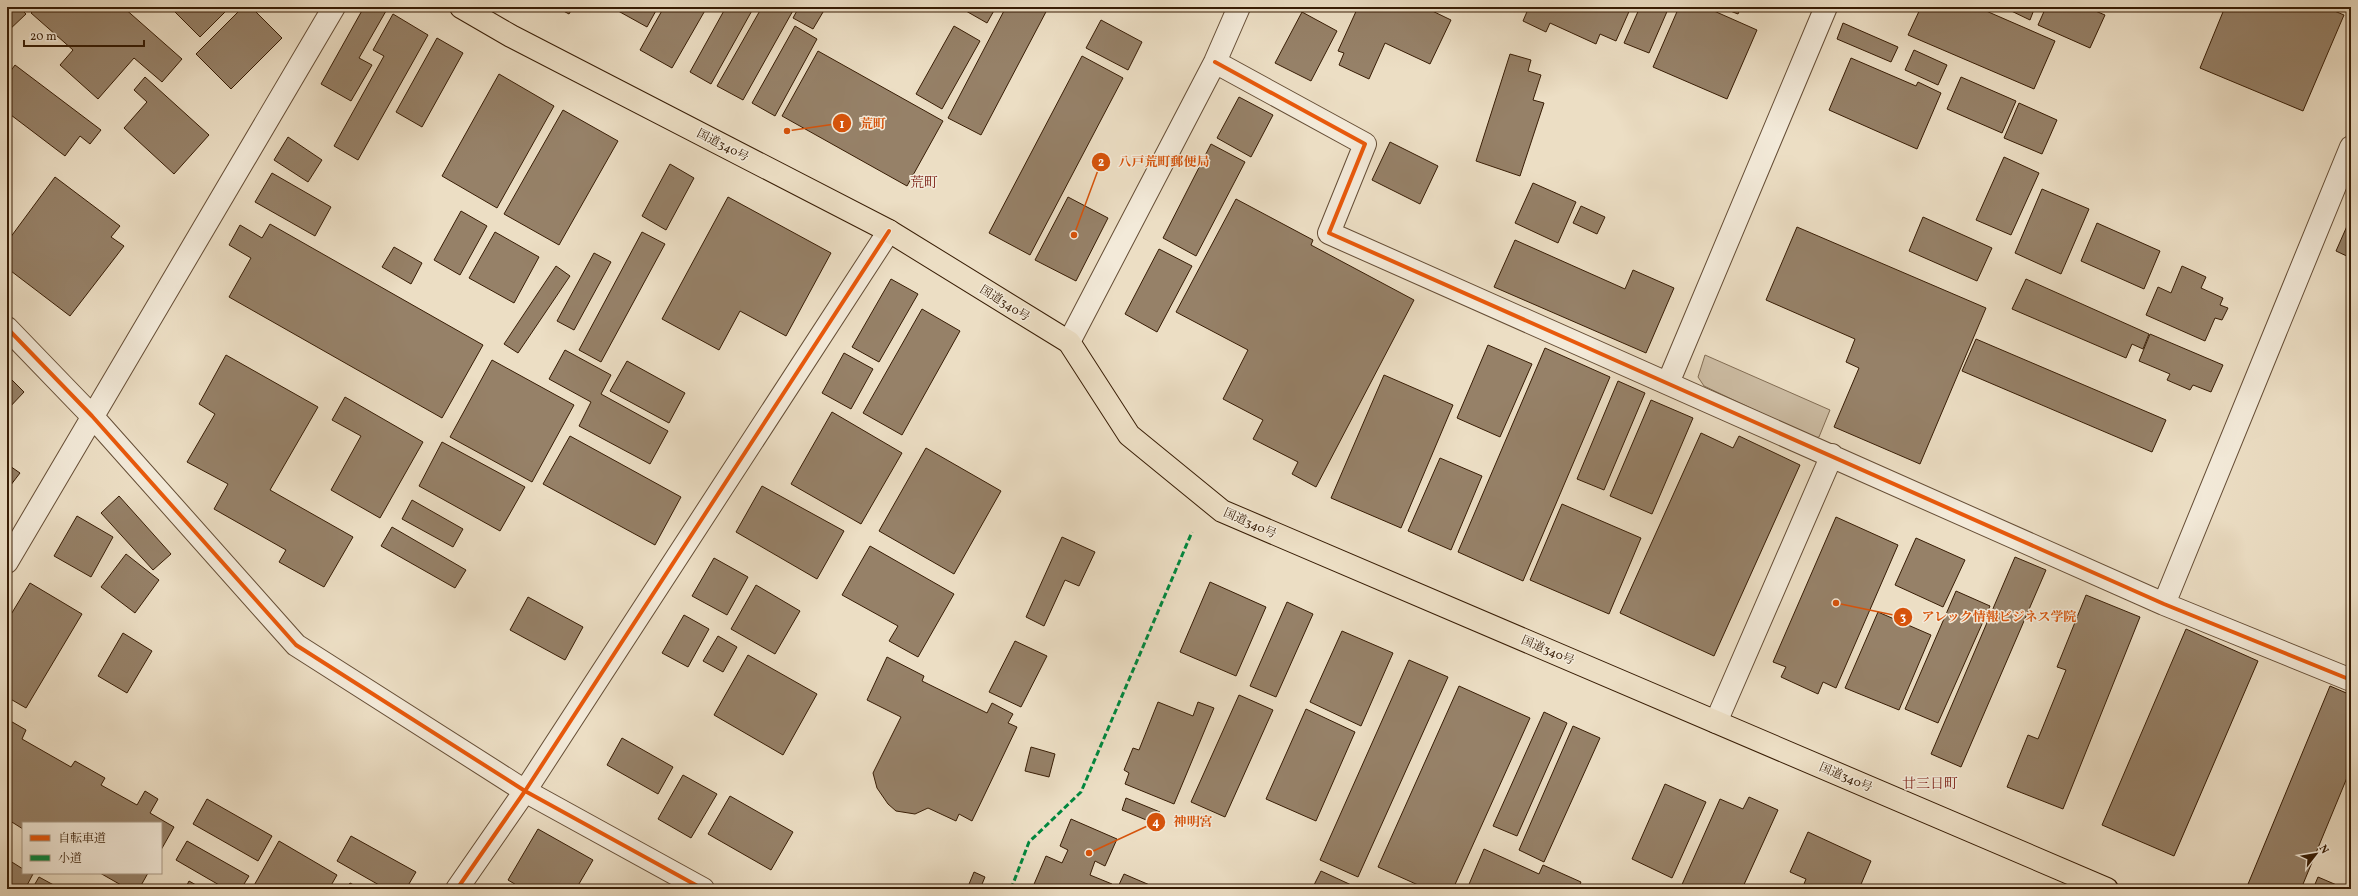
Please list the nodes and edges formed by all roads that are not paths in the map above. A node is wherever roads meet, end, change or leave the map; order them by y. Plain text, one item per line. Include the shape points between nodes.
1 (334, 7) edge
2 (461, 7) edge
3 (1239, 7) edge
4 (1826, 7) edge
5 (1215, 62) junction
6 (2351, 147) edge
7 (890, 231) junction
8 (7, 328) edge
9 (1069, 342) junction
10 (1668, 383) junction
11 (92, 416) junction
12 (1832, 455) junction
13 (7, 562) edge
14 (2164, 604) junction
15 (2351, 680) edge
16 (1716, 722) junction
17 (525, 791) junction
18 (456, 889) edge
19 (703, 889) edge
20 (2107, 889) edge

1 - 11 street
2 - 7 highway, 国道340号 via 511,36
3 - 5 street
4 - 10 street
5 - 9 street
5 - 10 street via 1365,144 1329,233
6 - 14 street
7 - 9 highway, 国道340号
7 - 17 street
8 - 11 street
9 - 16 highway, 国道340号 via 1129,435 1222,511
10 - 12 street
11 - 13 street
11 - 17 street via 296,645
12 - 14 street
12 - 16 street
14 - 15 street
16 - 20 highway, 国道340号
17 - 18 street
17 - 19 street

